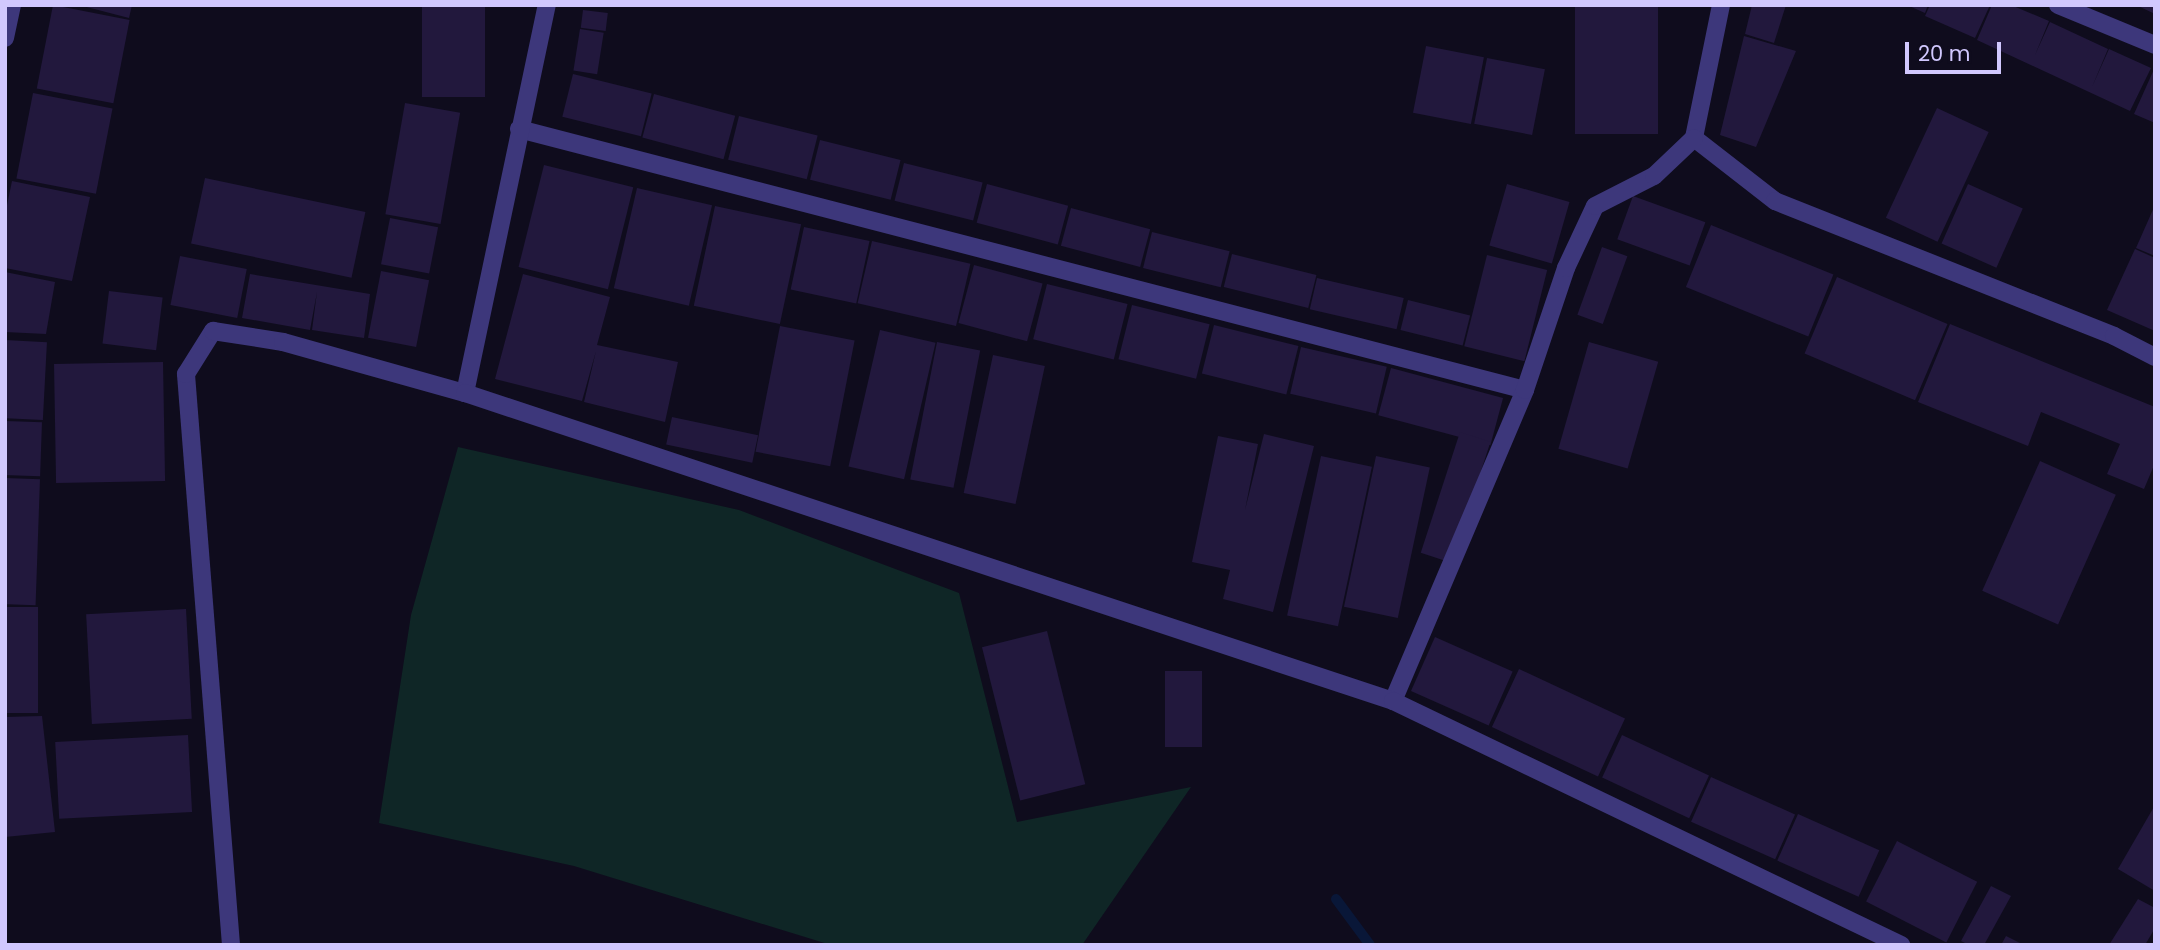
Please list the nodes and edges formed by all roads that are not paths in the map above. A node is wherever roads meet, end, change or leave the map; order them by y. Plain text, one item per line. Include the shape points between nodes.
1 (12, 5) edge
2 (547, 5) edge
3 (1721, 5) edge
4 (2058, 5) edge
5 (5, 38) edge
6 (2155, 45) edge
7 (519, 129) junction
8 (1694, 138) junction
9 (2155, 357) edge
10 (1525, 390) junction
11 (465, 393) junction
12 (1393, 701) junction
13 (231, 945) edge
14 (1901, 945) edge

1 - 5 street
2 - 7 street
3 - 8 street
4 - 6 street
7 - 10 street
7 - 11 street
8 - 9 street via 1775,201 2114,336
8 - 10 street via 1654,176 1595,206 1566,268
10 - 12 street
11 - 12 street
11 - 13 street via 283,342 214,331 186,374
12 - 14 street

